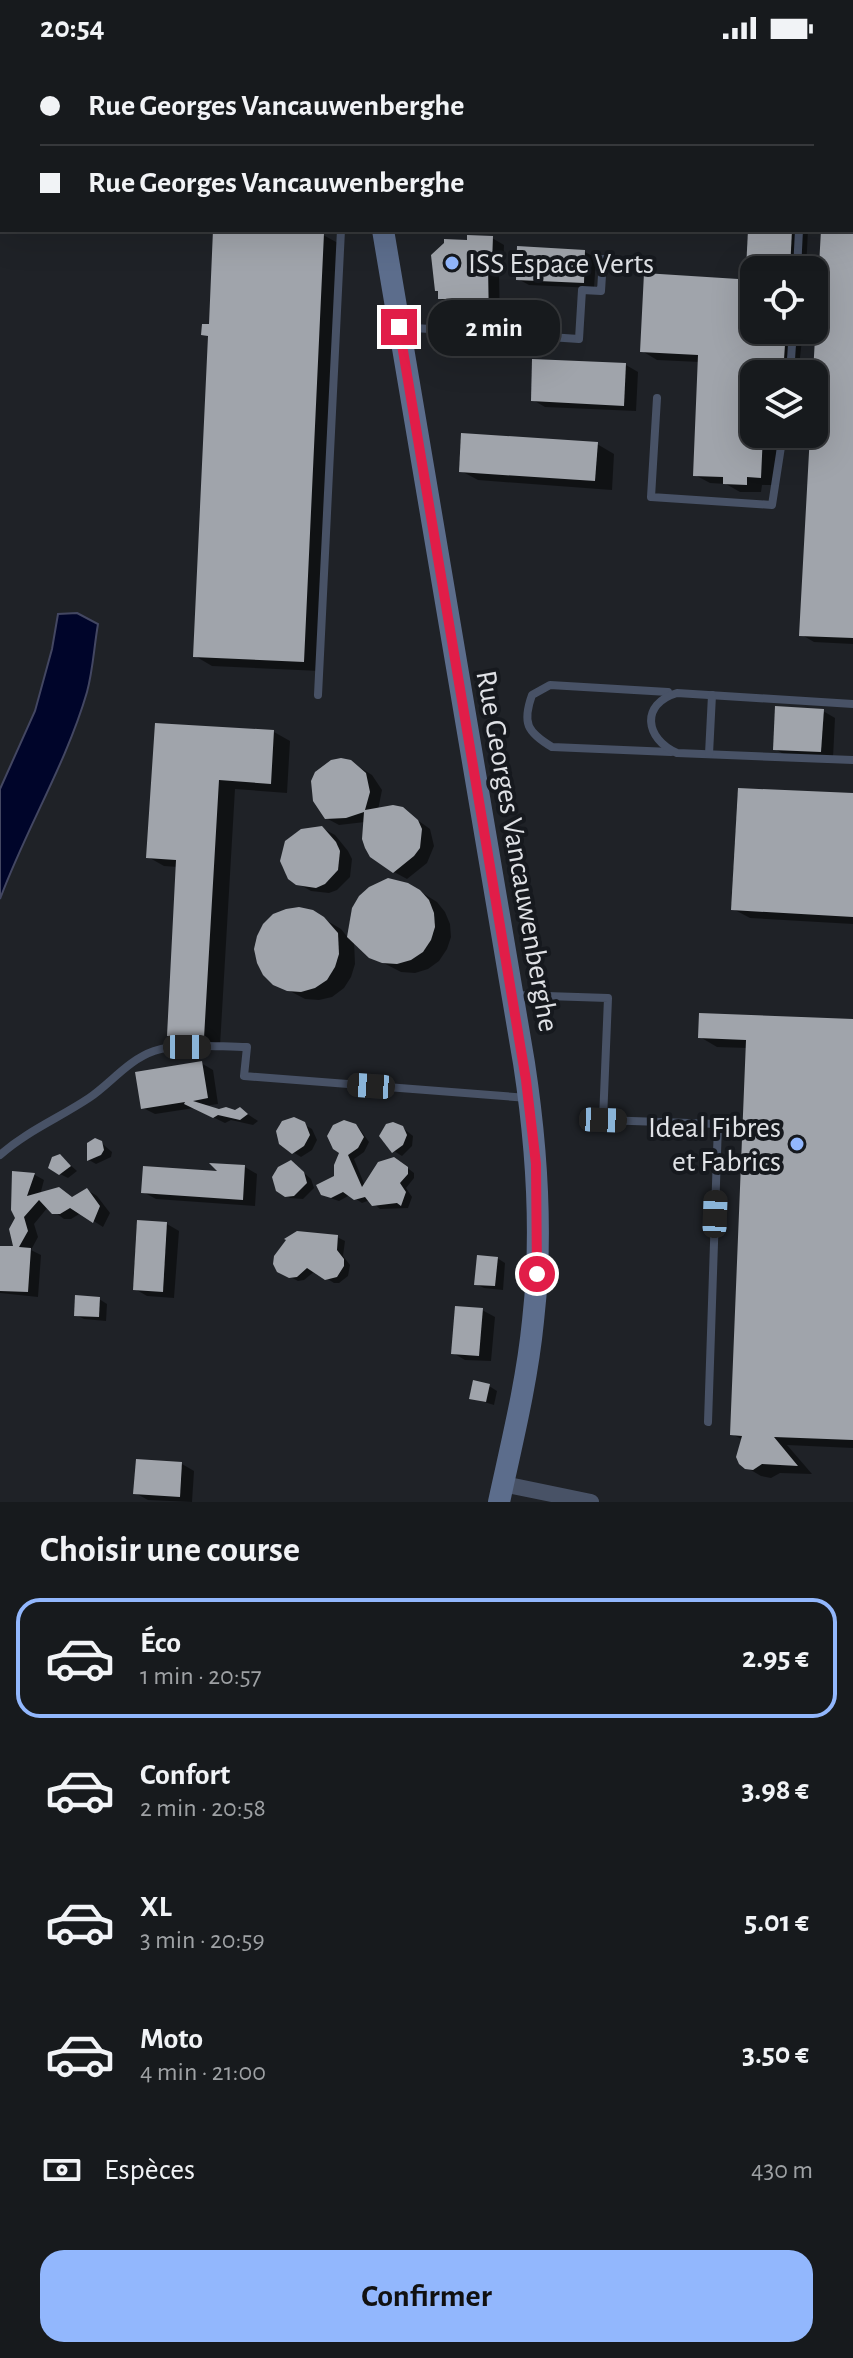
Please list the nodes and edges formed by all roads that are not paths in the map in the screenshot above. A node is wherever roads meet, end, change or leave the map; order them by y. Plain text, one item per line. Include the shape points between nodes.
1 (341, 232) edge
2 (383, 232) edge
3 (799, 232) edge
4 (798, 256) edge
5 (603, 259) dead end
6 (399, 327) junction
7 (657, 398) dead end
8 (781, 448) edge
9 (677, 693) junction
10 (318, 695) dead end
11 (712, 695) junction
12 (853, 704) edge
13 (677, 753) junction
14 (709, 754) junction
15 (853, 760) edge
16 (511, 994) junction
17 (528, 1099) junction
18 (0, 1155) edge
19 (708, 1422) dead end
20 (501, 1493) edge
21 (591, 1502) edge

1 - 10 lane
2 - 6 street, Rue Georges Vancauwenberghe
3 - 4 lane
5 - 6 lane via 601,291 582,290 579,339
6 - 16 street, Rue Georges Vancauwenberghe
7 - 8 lane via 651,497 772,505
9 - 11 lane
9 - 13 lane via 662,697 652,711 652,733 661,746
9 - 13 lane via 550,685 532,695 526,712 528,727 552,747
11 - 12 lane
11 - 14 lane
13 - 14 lane
14 - 15 lane
16 - 17 street, Rue Georges Vancauwenberghe
16 - 19 lane via 608,998 603,1120 718,1124
17 - 18 lane via 244,1076 247,1047 176,1047 139,1058 87,1100 30,1131
17 - 20 street, Rue Georges Vancauwenberghe via 536,1164 537,1274 529,1357
20 - 21 street, Rue Georges Vancauwenberghe

